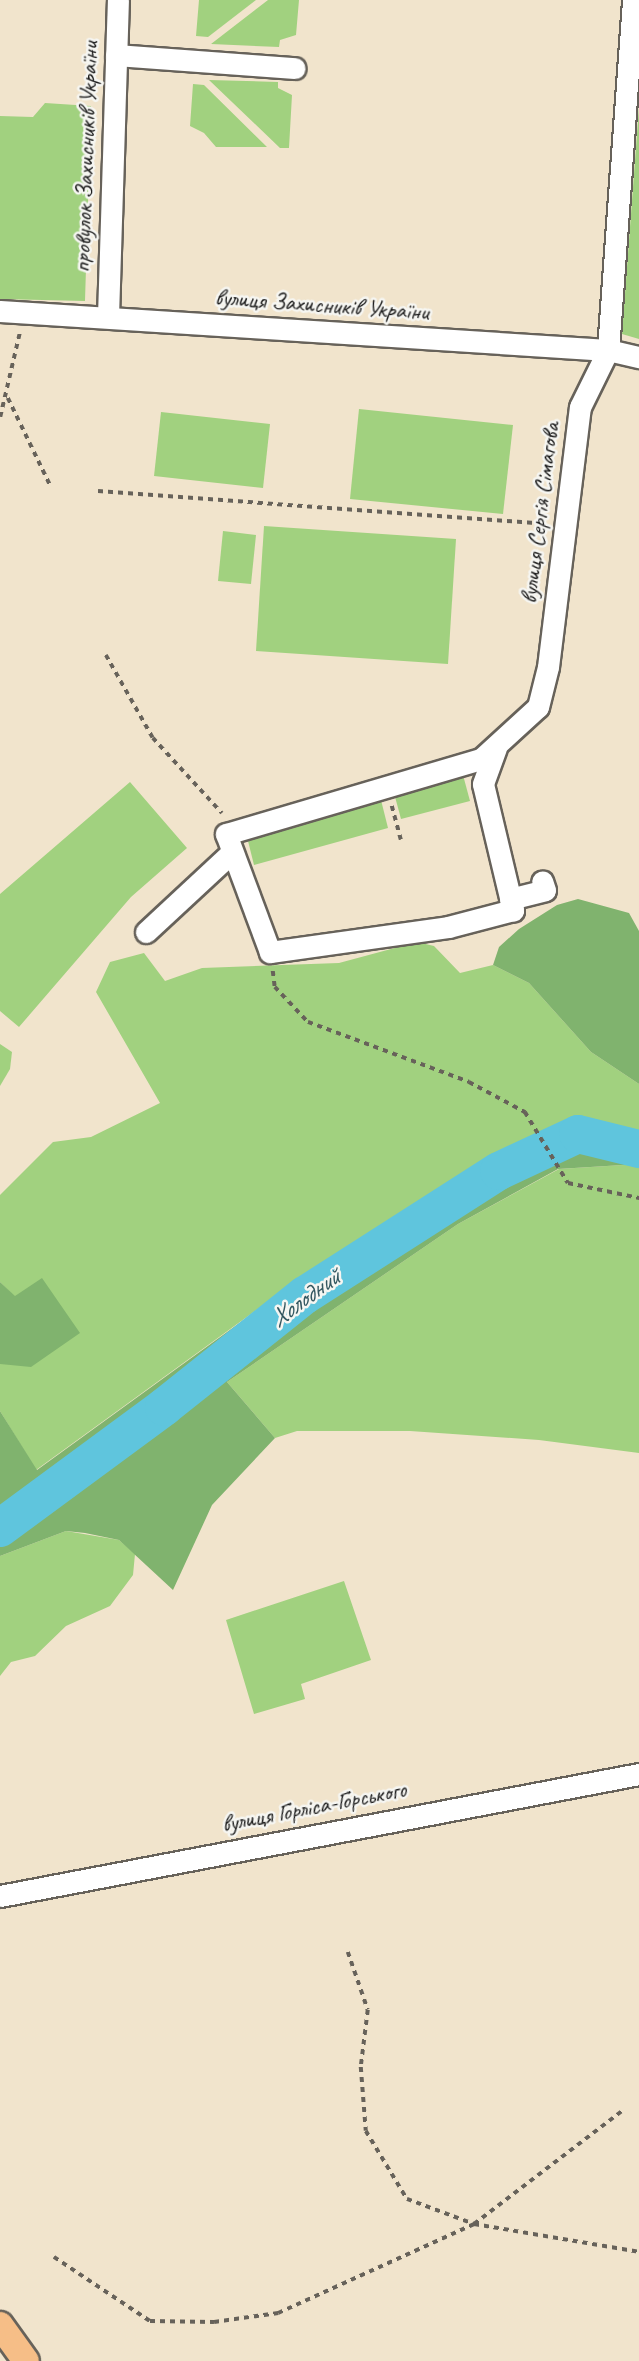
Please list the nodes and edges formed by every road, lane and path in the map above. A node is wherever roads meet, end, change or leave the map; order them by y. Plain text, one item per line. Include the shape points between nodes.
1 (118, 0) edge
2 (633, 0) edge
3 (635, 51) edge
4 (116, 55) junction
5 (295, 68) dead end
6 (0, 312) edge
7 (108, 316) junction
8 (19, 340) dead end
9 (608, 350) junction
10 (639, 357) edge
11 (8, 398) junction
12 (0, 417) edge
13 (51, 487) dead end
14 (99, 491) dead end
15 (565, 526) junction
16 (106, 655) dead end
17 (496, 747) junction
18 (387, 787) junction
19 (237, 830) junction
20 (401, 840) dead end
21 (232, 852) junction
22 (146, 932) dead end
23 (273, 969) dead end
24 (639, 1198) edge
25 (639, 1774) edge
26 (0, 1896) edge
27 (348, 1952) dead end
28 (622, 2111) dead end
29 (474, 2224) junction
30 (639, 2252) edge
31 (54, 2257) dead end
32 (0, 2325) edge
33 (26, 2361) edge

1 - 4 street, провулок Захисників України
2 - 3 street, вулиця Сергія Сімагова
3 - 9 street, вулиця Сергія Сімагова
4 - 5 street
4 - 7 street, провулок Захисників України
6 - 7 street, вулиця Захисників України
7 - 9 street, вулиця Захисників України
8 - 11 path
9 - 10 street, вулиця Захисників України
9 - 15 street, вулиця Сергія Сімагова via 580,407
11 - 12 path
11 - 13 path
14 - 15 path
15 - 17 street, вулиця Сергія Сімагова via 548,667 538,707
16 - 19 path via 153,738
17 - 18 street, вулиця Сергія Сімагова via 481,759
17 - 21 street via 482,784 527,889 513,910 448,927 270,952
18 - 19 street, вулиця Сергія Сімагова
18 - 20 path
19 - 21 street via 226,834
21 - 22 street
23 - 24 path via 275,986 307,1022 469,1082 526,1112 568,1183
25 - 26 street, вулиця Горліса-Горського
27 - 29 path via 368,2010 361,2067 366,2131 407,2199
28 - 29 path
29 - 30 path
29 - 31 path via 278,2313 214,2322 150,2321
32 - 33 main road

